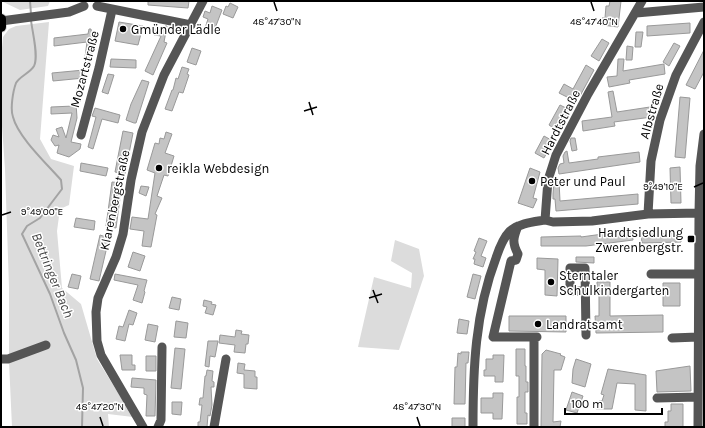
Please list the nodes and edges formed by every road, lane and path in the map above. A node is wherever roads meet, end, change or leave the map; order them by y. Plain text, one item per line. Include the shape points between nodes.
1 (202, 1) edge
2 (642, 1) edge
3 (85, 4) edge
4 (97, 4) edge
5 (704, 7) edge
6 (112, 10) junction
7 (636, 13) junction
8 (1, 20) edge
9 (704, 22) edge
10 (191, 24) junction
11 (1, 27) edge
12 (704, 134) edge
13 (80, 135) dead end
14 (699, 213) junction
15 (648, 214) junction
16 (545, 220) junction
17 (518, 226) junction
18 (701, 257) edge
19 (651, 274) dead end
20 (699, 274) junction
21 (585, 291) dead end
22 (586, 335) dead end
23 (698, 337) junction
24 (672, 338) dead end
25 (46, 345) dead end
26 (162, 347) dead end
27 (1, 359) edge
28 (226, 359) dead end
29 (698, 397) junction
30 (657, 398) dead end
31 (143, 427) edge
32 (158, 427) edge
33 (214, 427) edge
34 (473, 427) edge
35 (534, 427) edge
36 (698, 427) edge

1 - 10 street, Klarenbergstraße
2 - 7 street, Hardtstraße
3 - 4 street via 91,11 96,9
3 - 8 street via 69,12
4 - 6 street
5 - 7 street
6 - 10 street
6 - 13 street, Mozartstraße
7 - 16 street, Hardtstraße via 588,94 556,155 548,180
8 - 11 main road
9 - 15 street, Albstraße via 676,75 660,120 651,161
10 - 31 street, Klarenbergstraße via 164,75 142,132 122,234 116,257 98,298 96,312 97,341 101,355
12 - 14 street
14 - 15 street
14 - 18 street
15 - 16 street via 592,221
16 - 17 street
17 - 34 street via 501,244 491,270 480,314 475,346
17 - 35 street via 514,237 514,247 518,254 516,260 511,261 493,337 535,337
18 - 20 street
19 - 20 street
20 - 23 street
21 - 22 street
23 - 24 street
23 - 29 street
25 - 27 street via 8,359
26 - 32 street via 161,420
28 - 33 street
29 - 30 street
29 - 36 street

